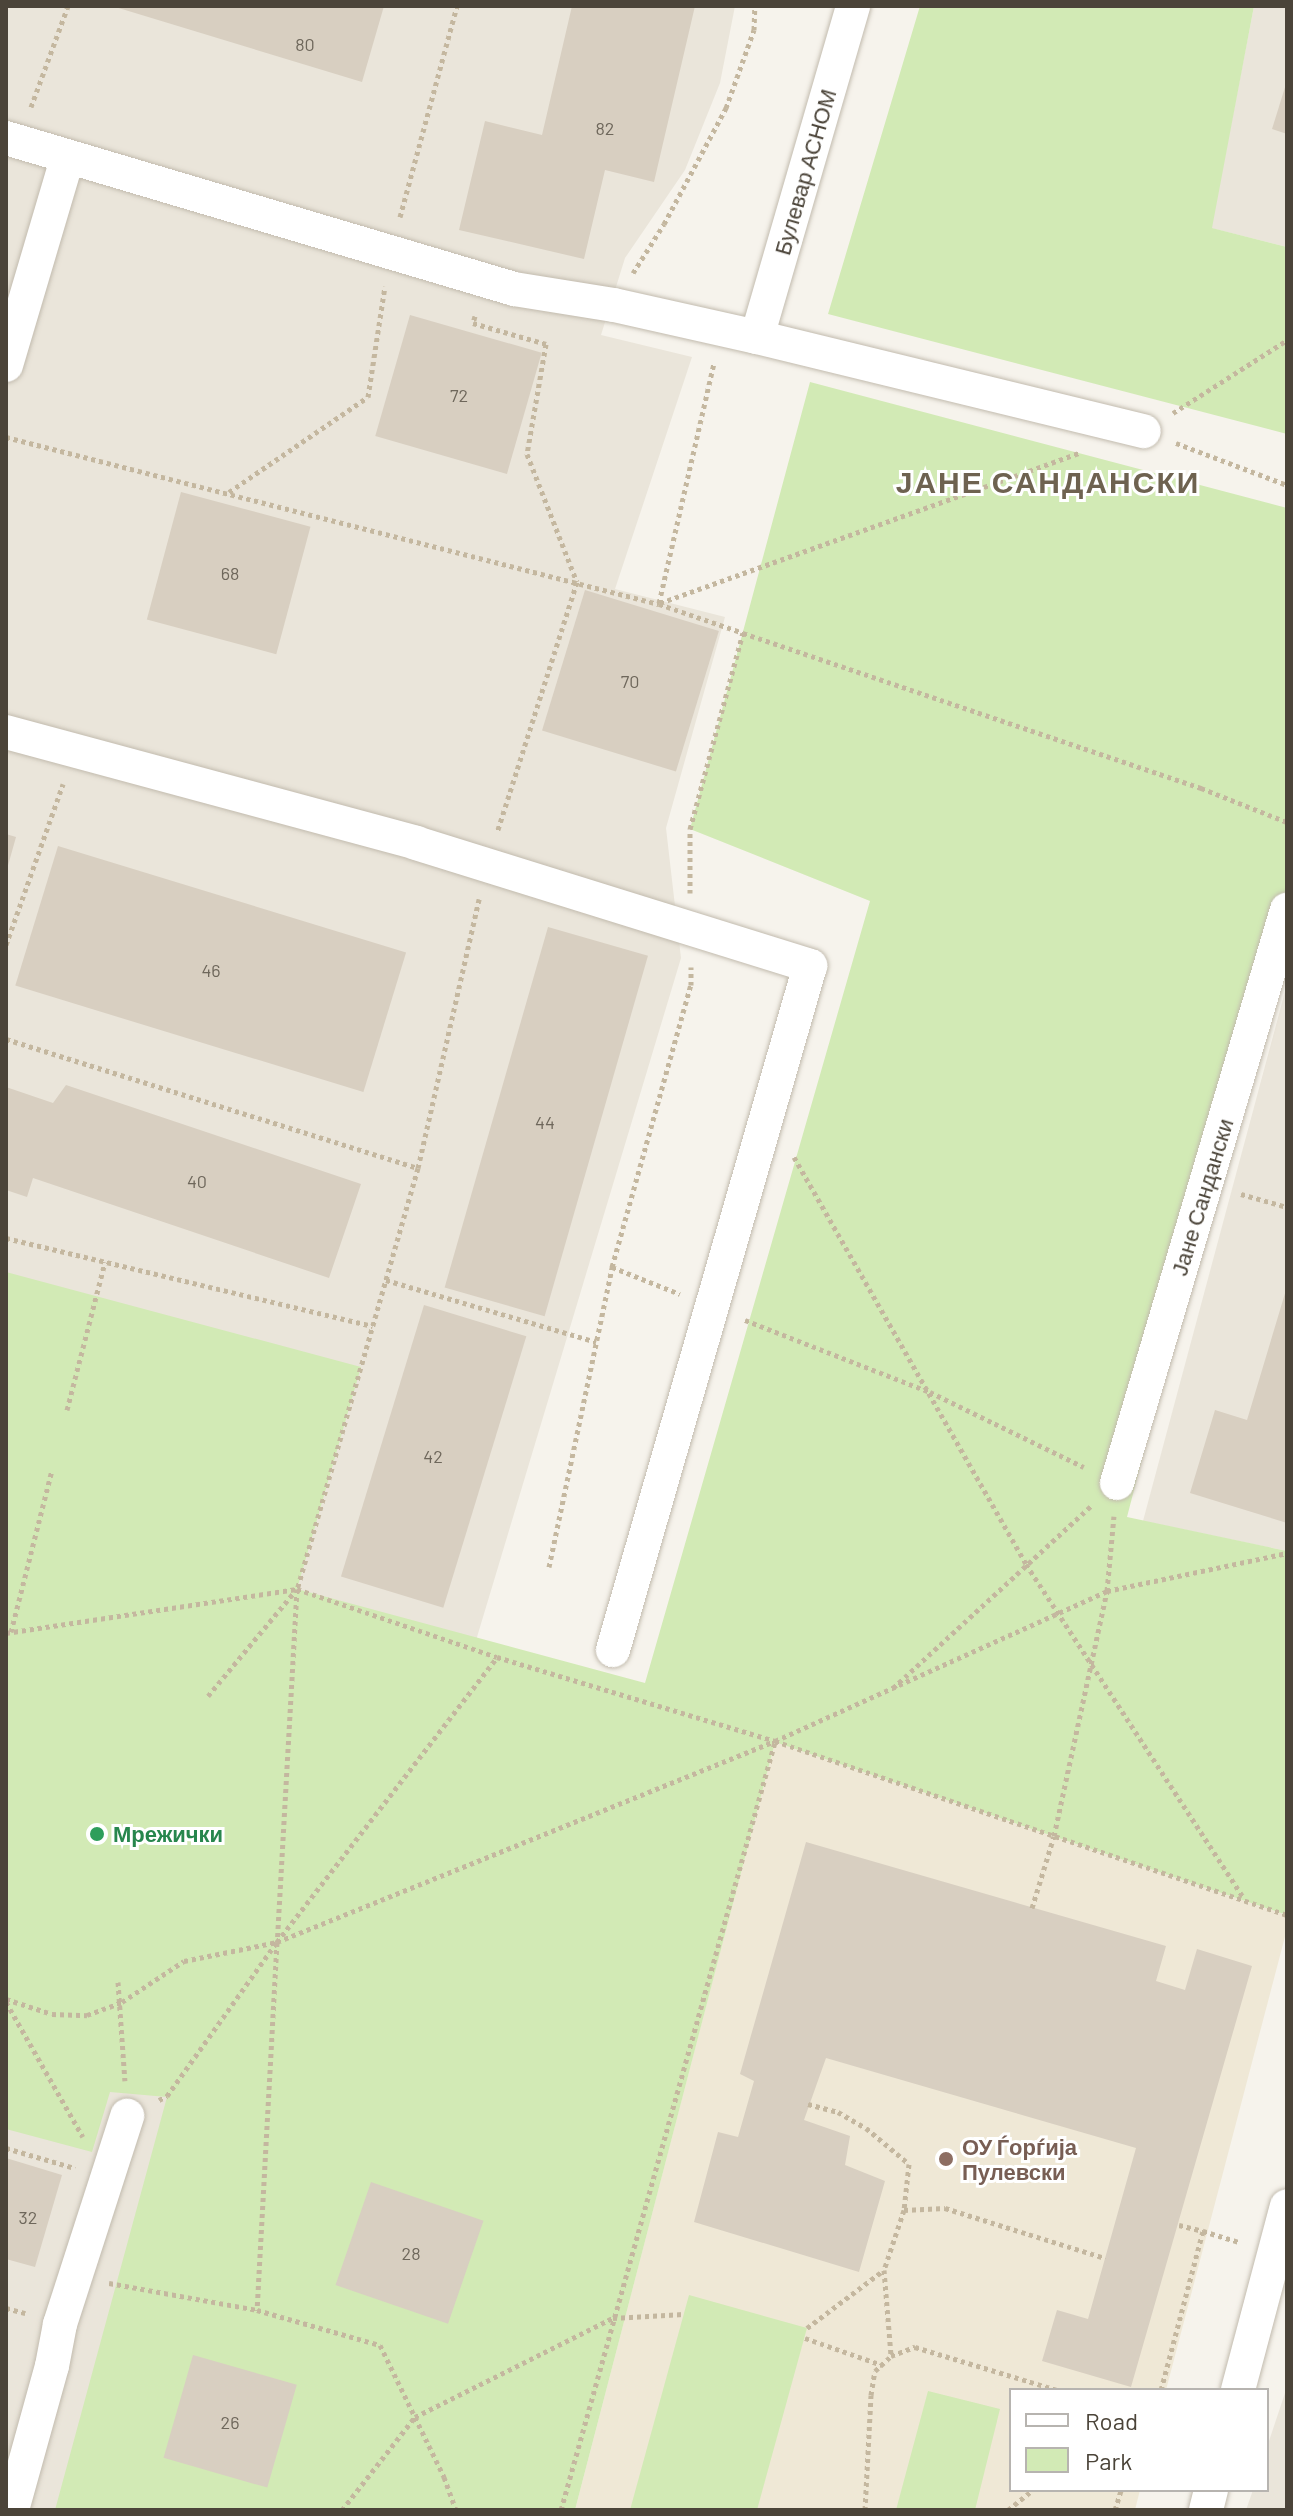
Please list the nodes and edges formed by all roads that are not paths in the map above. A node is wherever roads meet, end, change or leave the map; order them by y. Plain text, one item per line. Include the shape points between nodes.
1 (853, 6) edge
2 (12, 140) edge
3 (67, 159) junction
4 (757, 337) junction
5 (6, 365) edge
6 (1144, 431) road end
7 (6, 732) edge
8 (1287, 910) edge
9 (1117, 1483) road end
10 (613, 1650) dead end
11 (127, 2116) road end
12 (1287, 2206) edge
13 (1239, 2388) edge
14 (12, 2510) edge

1 - 4 street, Булевар АСНОМ
2 - 3 street
3 - 4 street via 514,289
3 - 5 street
4 - 6 street
7 - 10 street via 487,864 810,966
8 - 9 street, Јане Сандански
11 - 14 street via 75,2276
12 - 13 street

